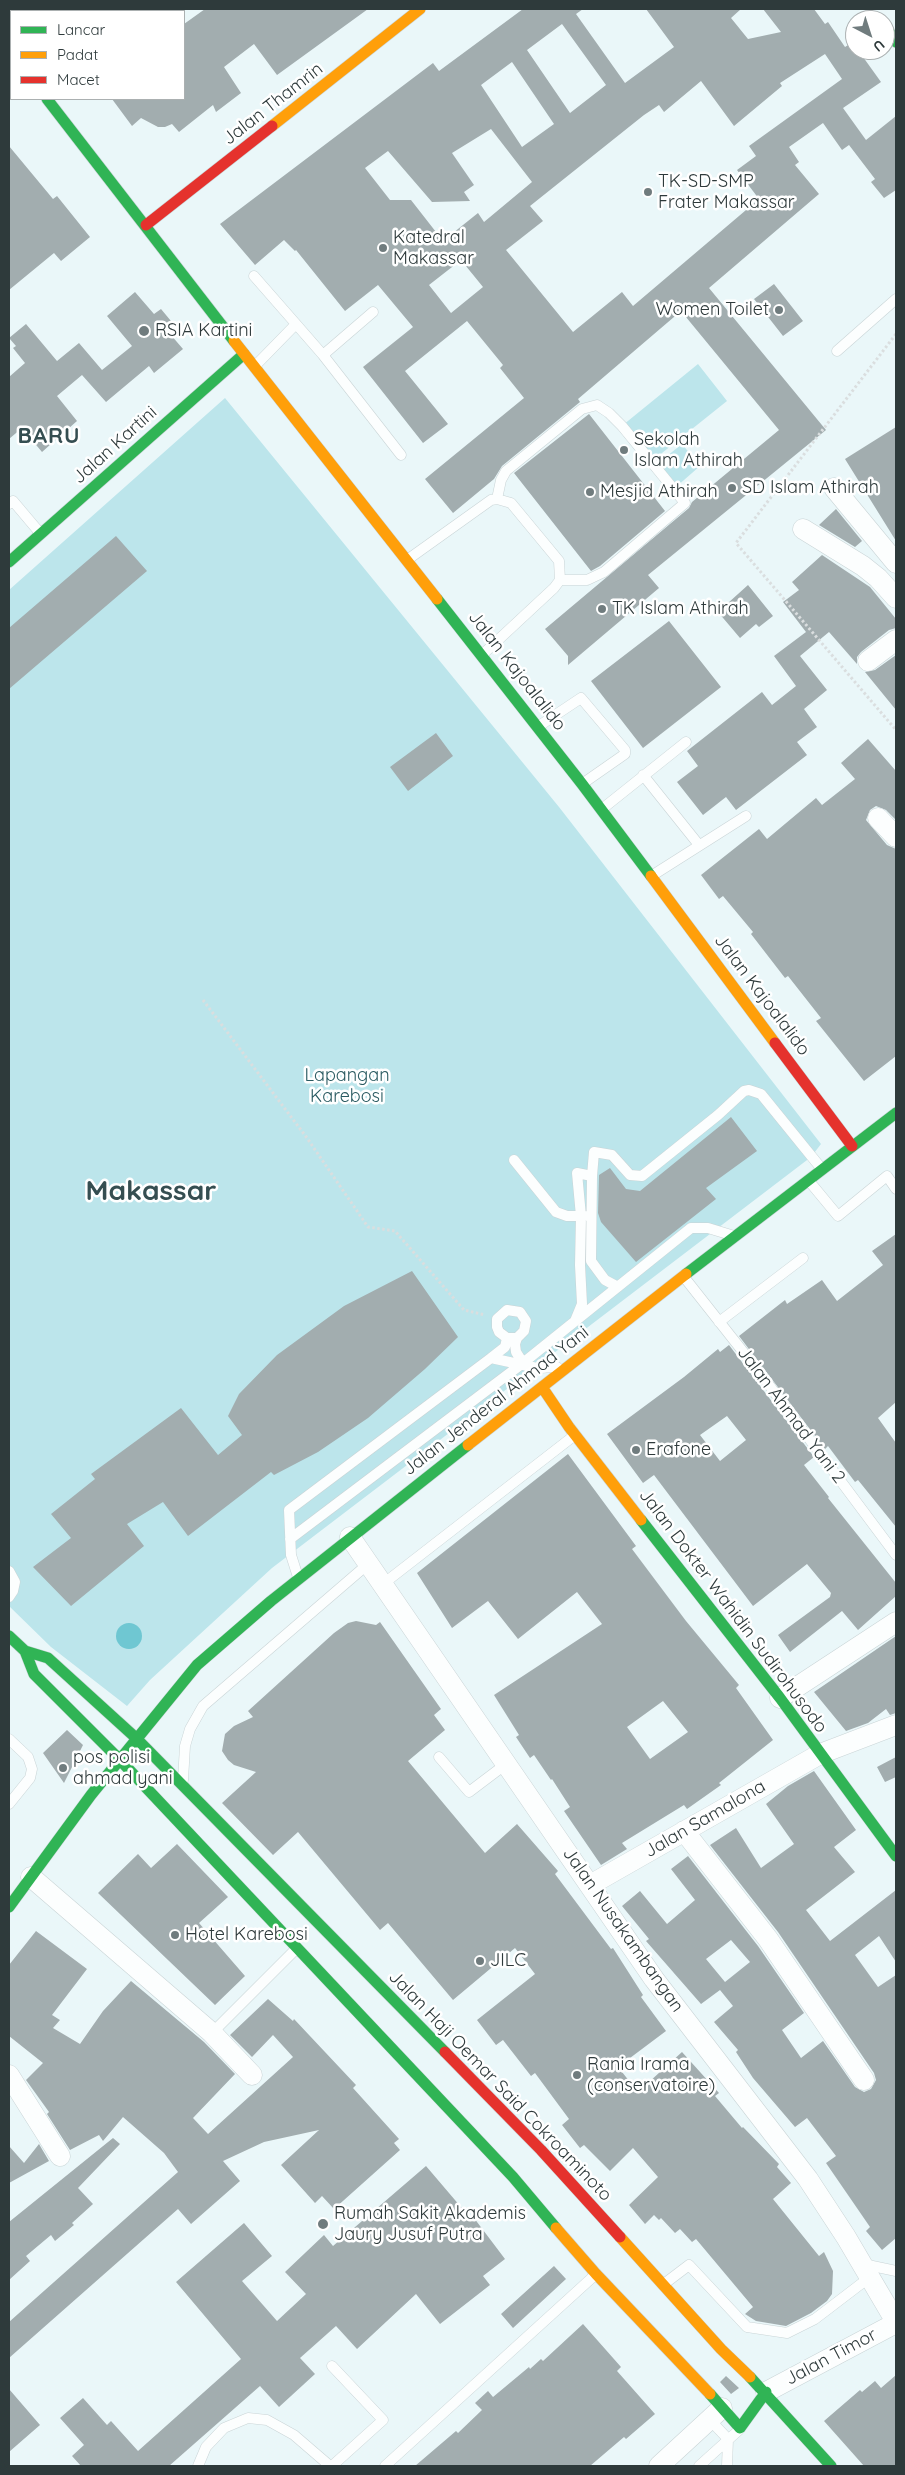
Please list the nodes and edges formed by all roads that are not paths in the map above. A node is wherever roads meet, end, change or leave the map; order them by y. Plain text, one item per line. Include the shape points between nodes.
1 (420, 9) edge
2 (48, 100) edge
3 (146, 225) junction
4 (254, 276) dead end
5 (896, 299) edge
6 (373, 312) dead end
7 (296, 324) junction
8 (837, 350) dead end
9 (244, 354) junction
10 (323, 355) junction
11 (254, 367) junction
12 (401, 455) dead end
13 (834, 488) dead end
14 (497, 499) junction
15 (9, 504) edge
16 (804, 529) dead end
17 (40, 534) junction
18 (406, 560) junction
19 (9, 562) edge
20 (896, 563) edge
21 (560, 580) junction
22 (896, 598) edge
23 (896, 640) edge
24 (483, 654) junction
25 (868, 661) dead end
26 (538, 726) junction
27 (686, 742) dead end
28 (643, 775) junction
29 (582, 784) junction
30 (601, 809) junction
31 (746, 816) dead end
32 (878, 818) dead end
33 (896, 837) edge
34 (698, 845) junction
35 (652, 876) junction
36 (895, 1115) edge
37 (852, 1146) junction
38 (514, 1160) dead end
39 (822, 1169) junction
40 (592, 1176) junction
41 (808, 1180) junction
42 (896, 1188) edge
43 (586, 1216) junction
44 (734, 1236) junction
45 (803, 1258) dead end
46 (683, 1277) junction
47 (618, 1288) junction
48 (575, 1322) junction
49 (720, 1322) junction
50 (512, 1338) junction
51 (491, 1358) junction
52 (523, 1363) junction
53 (570, 1366) junction
54 (542, 1387) junction
55 (575, 1434) junction
56 (350, 1537) junction
57 (290, 1539) junction
58 (896, 1555) edge
59 (368, 1564) junction
60 (9, 1572) edge
61 (298, 1578) junction
62 (383, 1584) junction
63 (9, 1596) edge
64 (896, 1622) edge
65 (9, 1636) edge
66 (25, 1651) junction
67 (780, 1698) junction
68 (896, 1725) edge
69 (136, 1738) junction
70 (9, 1739) edge
71 (820, 1754) junction
72 (439, 1757) dead end
73 (120, 1760) junction
74 (506, 1764) junction
75 (183, 1784) junction
76 (9, 1804) edge
77 (684, 1832) junction
78 (896, 1856) edge
79 (31, 1877) junction
80 (590, 1885) junction
81 (9, 1907) edge
82 (297, 1949) junction
83 (212, 2033) junction
84 (252, 2075) dead end
85 (9, 2076) edge
86 (864, 2080) dead end
87 (60, 2156) dead end
88 (867, 2270) junction
89 (896, 2271) edge
90 (596, 2274) junction
91 (663, 2285) junction
92 (896, 2322) edge
93 (332, 2366) dead end
94 (766, 2392) junction
95 (716, 2414) junction
96 (740, 2428) junction
97 (728, 2439) junction
98 (198, 2466) edge
99 (331, 2466) edge
100 (385, 2466) edge
101 (660, 2466) edge
102 (699, 2466) edge
103 (727, 2466) edge
104 (831, 2466) edge

1 - 3 main road, Jalan Thamrin
2 - 3 main road, Jalan Kajoalalido
3 - 9 main road, Jalan Kajoalalido
4 - 7 lane
5 - 8 lane
6 - 10 lane
7 - 10 lane
7 - 11 lane
9 - 11 main road, Jalan Kajoalalido
9 - 17 main road, Jalan Kartini
10 - 12 lane
11 - 18 main road, Jalan Kajoalalido
13 - 20 street
14 - 18 lane via 491,500
14 - 21 lane via 511,503 559,561
14 - 21 lane via 506,471 582,409 597,405 622,426 685,503 604,572 587,580
15 - 17 lane via 13,501
16 - 22 street via 864,566
17 - 19 main road, Jalan Kartini
18 - 24 main road, Jalan Kajoalalido
21 - 24 lane
23 - 25 street
24 - 26 main road, Jalan Kajoalalido
26 - 29 main road, Jalan Kajoalalido
26 - 29 lane via 581,698 625,750 624,754
27 - 28 lane
28 - 30 lane
28 - 34 lane
29 - 30 main road, Jalan Kajoalalido
30 - 35 main road, Jalan Kajoalalido
31 - 34 lane
32 - 33 street
34 - 35 lane
35 - 37 main road, Jalan Kajoalalido
36 - 37 main road, Jalan Jenderal Ahmad Yani
37 - 39 main road, Jalan Jenderal Ahmad Yani
38 - 43 lane via 556,1212 567,1216
39 - 40 lane via 761,1094 749,1090 642,1176 630,1175 612,1155 594,1152
39 - 41 main road, Jalan Jenderal Ahmad Yani
40 - 43 lane
40 - 43 lane via 577,1173
41 - 42 lane via 838,1216 887,1176
41 - 44 main road, Jalan Jenderal Ahmad Yani
43 - 47 lane via 591,1261 605,1280
43 - 48 lane via 580,1265 582,1304
44 - 46 main road, Jalan Jenderal Ahmad Yani
44 - 47 lane via 708,1228 691,1228
45 - 49 lane
46 - 49 lane, Jalan Ahmad Yani 2
46 - 53 main road, Jalan Jenderal Ahmad Yani
47 - 48 lane
48 - 52 lane
49 - 58 lane, Jalan Ahmad Yani 2
50 - 50 lane via 526,1326 520,1312 507,1310 497,1319 499,1332
50 - 51 lane
50 - 52 lane
51 - 52 lane
51 - 57 lane via 288,1510
52 - 53 lane via 537,1368
52 - 57 lane
53 - 54 main road, Jalan Jenderal Ahmad Yani
54 - 55 main road, Jalan Dokter Wahidin Sudirohusodo
54 - 56 main road, Jalan Jenderal Ahmad Yani
55 - 62 lane
55 - 67 main road, Jalan Dokter Wahidin Sudirohusodo
56 - 59 street, Jalan Nusakambangan
56 - 61 main road, Jalan Jenderal Ahmad Yani
57 - 61 lane
59 - 62 street, Jalan Nusakambangan
59 - 75 lane via 203,1706 185,1746
60 - 63 lane via 15,1582
61 - 69 main road, Jalan Jenderal Ahmad Yani via 197,1665
62 - 74 street, Jalan Nusakambangan
64 - 67 street
65 - 66 main road
66 - 69 main road, Jalan Haji Oemar Said Cokroaminoto via 48,1658
66 - 73 main road via 34,1674
67 - 71 main road, Jalan Dokter Wahidin Sudirohusodo
68 - 71 street, Jalan Samalona
69 - 73 main road, Jalan Jenderal Ahmad Yani
69 - 75 main road, Jalan Haji Oemar Said Cokroaminoto
70 - 76 lane via 28,1757 32,1769 30,1778
71 - 77 street, Jalan Samalona
71 - 78 main road, Jalan Dokter Wahidin Sudirohusodo
72 - 74 lane via 469,1792
73 - 79 main road, Jalan Jenderal Ahmad Yani
73 - 82 main road
74 - 80 street, Jalan Nusakambangan
75 - 91 main road, Jalan Haji Oemar Said Cokroaminoto via 432,2046 541,2150
77 - 80 street, Jalan Samalona
77 - 86 street via 768,1939
79 - 81 main road, Jalan Jenderal Ahmad Yani
79 - 83 street
80 - 88 street, Jalan Nusakambangan via 654,1979 808,2179
82 - 83 lane
82 - 90 main road via 412,2064
83 - 84 street
85 - 87 street
88 - 89 lane
88 - 91 lane via 814,2320 787,2333 748,2326 689,2265
88 - 92 street, Jalan Nusakambangan
90 - 95 main road via 697,2372
90 - 100 lane
91 - 94 main road, Jalan Haji Oemar Said Cokroaminoto via 718,2352
92 - 94 street, Jalan Timor
93 - 99 lane via 382,2420
94 - 96 main road
94 - 104 main road, Jalan Haji Oemar Said Cokroaminoto
95 - 96 main road
95 - 97 lane
95 - 101 street
96 - 97 lane
97 - 102 lane
97 - 103 lane
98 - 99 lane via 206,2447 224,2428 248,2418 267,2420 294,2435

